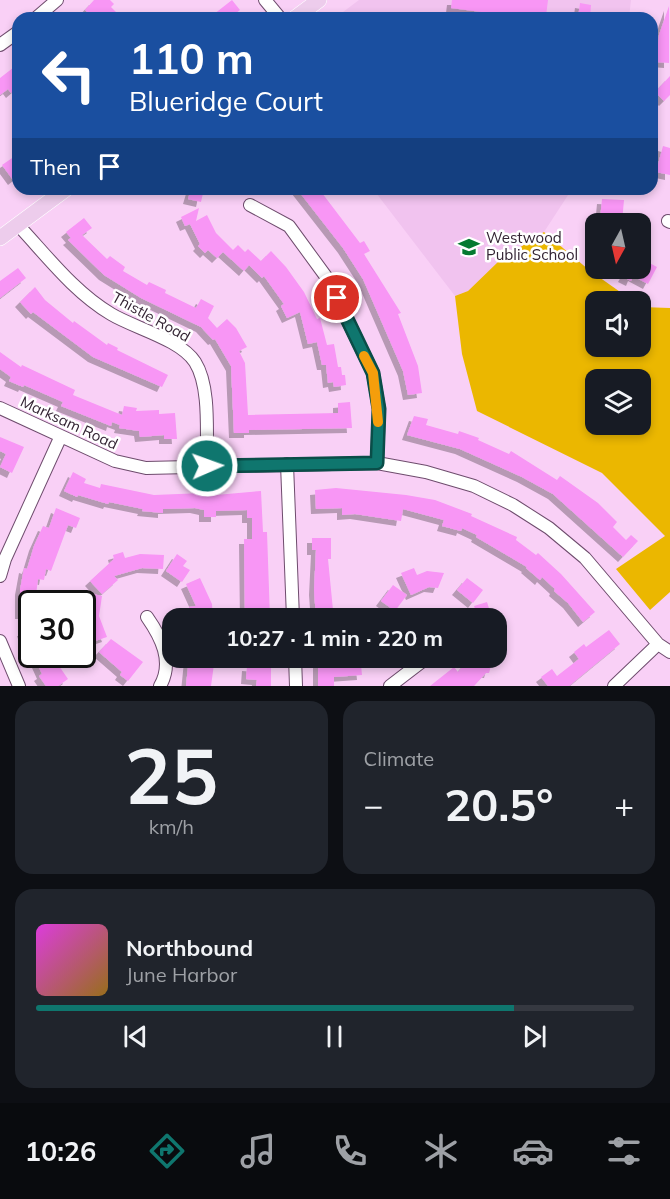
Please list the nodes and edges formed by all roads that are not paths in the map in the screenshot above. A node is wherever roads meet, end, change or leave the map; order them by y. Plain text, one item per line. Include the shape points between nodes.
1 (57, 0) edge
2 (265, 0) edge
3 (319, 0) edge
4 (43, 12) edge
5 (275, 12) edge
6 (302, 12) edge
7 (58, 195) edge
8 (250, 205) dead end
9 (18, 225) junction
10 (0, 238) edge
11 (0, 408) edge
12 (60, 438) junction
13 (377, 463) junction
14 (287, 464) junction
15 (207, 466) junction
16 (0, 576) edge
17 (293, 608) edge
18 (147, 617) dead end
19 (0, 640) edge
20 (658, 644) junction
21 (670, 652) edge
22 (295, 668) edge
23 (413, 668) edge
24 (20, 686) edge
25 (160, 686) edge
26 (296, 686) edge
27 (390, 686) edge
28 (615, 686) edge

1 - 4 street
2 - 5 street
3 - 6 main road
7 - 9 main road
8 - 13 street via 289,226 327,278 373,373 379,409
9 - 10 main road
9 - 15 street, Thistle Road via 76,289 111,314 185,351 194,361 204,383
11 - 12 street, Marksam Road
12 - 15 street, Marksam Road via 115,461 147,468
12 - 16 street
13 - 14 street, Marksam Road
13 - 20 street, Marksam Road via 474,486 522,510 585,558
14 - 15 street, Marksam Road
14 - 17 street
18 - 25 street via 162,637 166,657
19 - 24 street
20 - 21 street, Marksam Road
20 - 28 street
22 - 26 street
23 - 27 street

